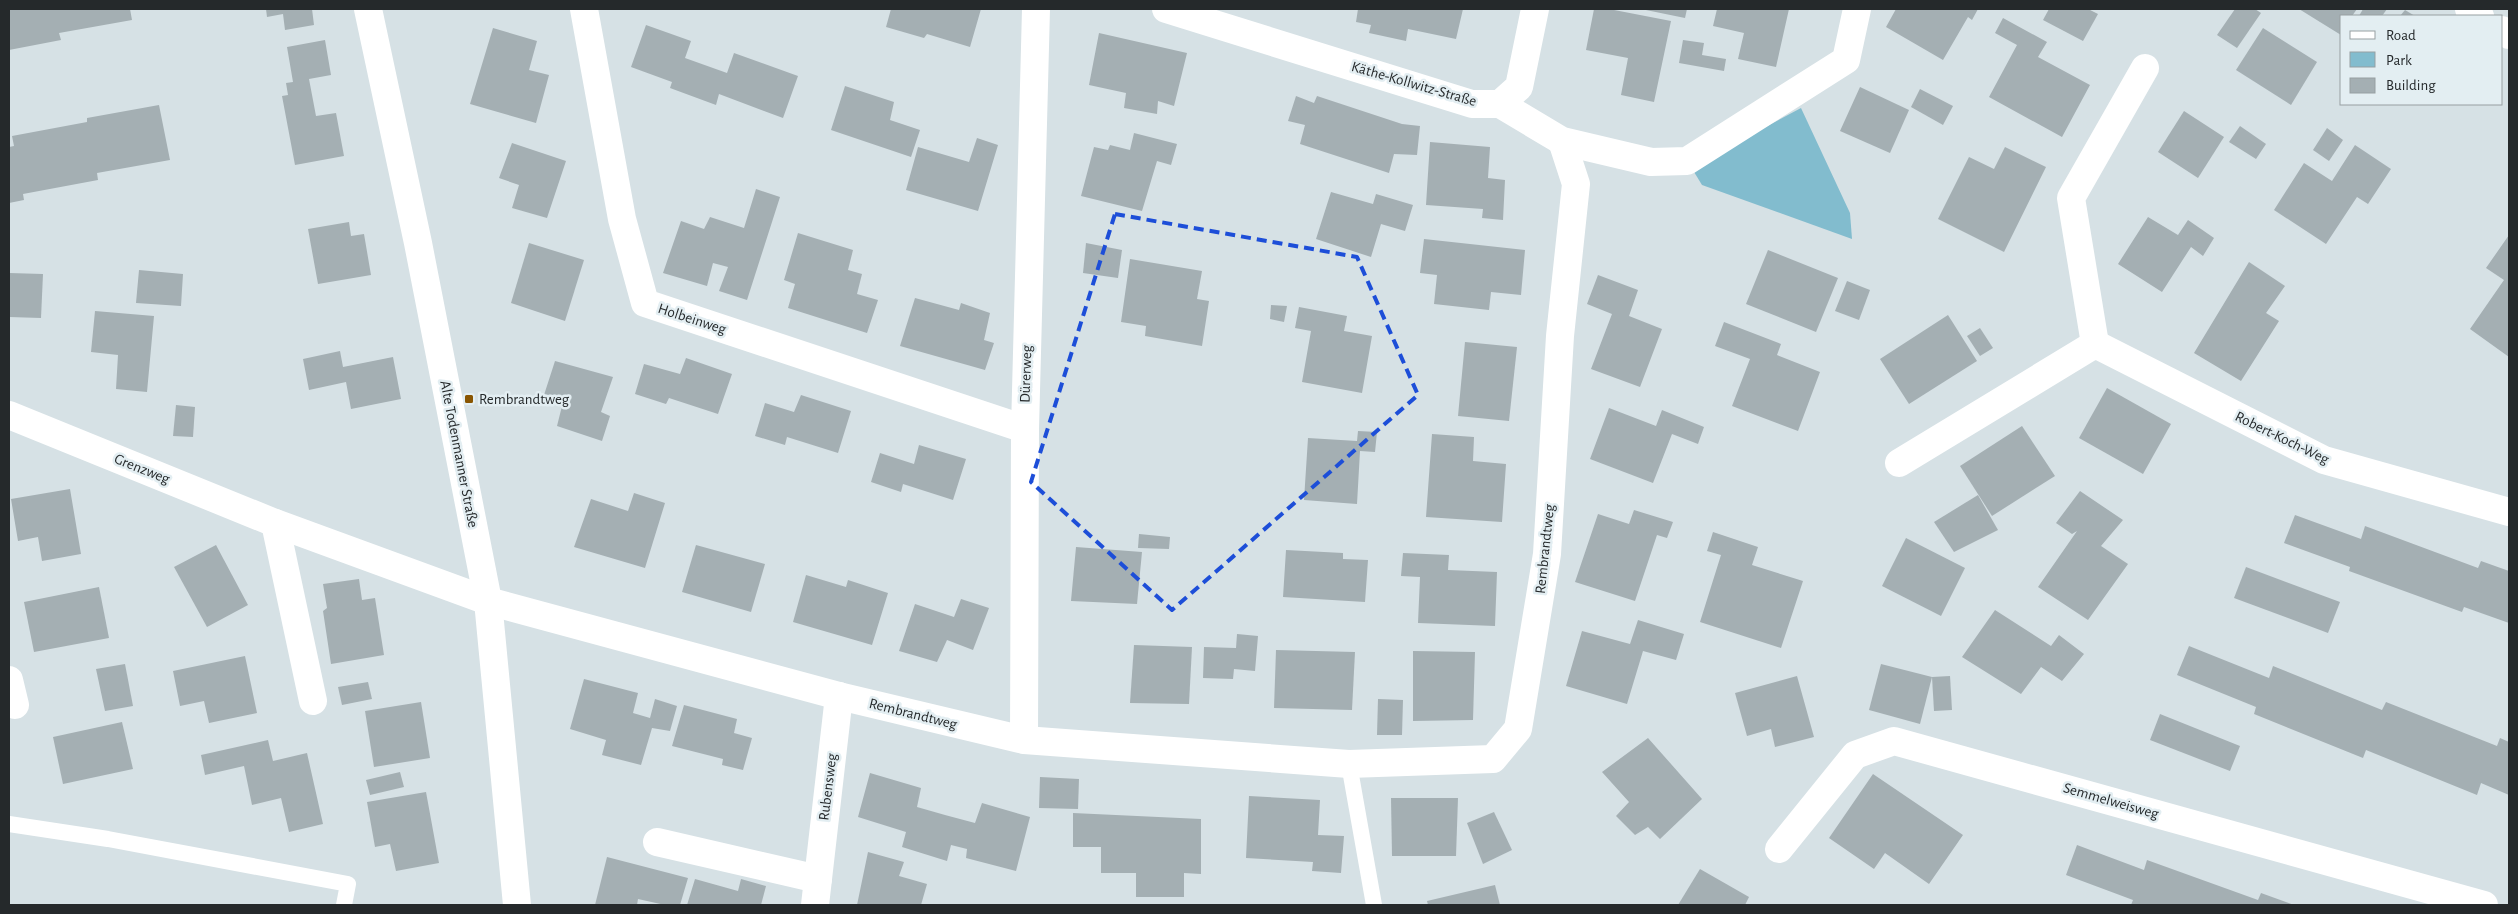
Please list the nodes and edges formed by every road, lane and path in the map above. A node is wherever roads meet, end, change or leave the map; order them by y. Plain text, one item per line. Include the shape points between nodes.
1 (368, 9) edge
2 (584, 9) edge
3 (1036, 9) edge
4 (1166, 9) edge
5 (1535, 9) edge
6 (1857, 9) edge
7 (2145, 68) dead end
8 (1500, 104) junction
9 (1562, 141) junction
10 (1611, 153) junction
11 (1576, 184) junction
12 (2095, 344) junction
13 (9, 415) edge
14 (1025, 428) junction
15 (1899, 463) dead end
16 (2509, 512) edge
17 (275, 523) junction
18 (488, 601) junction
19 (839, 696) junction
20 (313, 701) dead end
21 (1024, 740) junction
22 (1349, 764) junction
23 (9, 824) edge
24 (657, 842) dead end
25 (1778, 849) dead end
26 (816, 892) edge
27 (344, 905) edge
28 (517, 905) edge
29 (1374, 905) edge
30 (2484, 905) edge

1 - 18 street, Alte Todenmanner Straße via 418,243
2 - 14 street, Holbeinweg via 622,219 645,303
3 - 14 street, Dürerweg
4 - 8 street, Käthe-Kollwitz-Straße via 1472,104
5 - 8 street via 1519,87
6 - 10 street via 1846,60 1687,161 1651,162
7 - 12 street via 2071,198
8 - 9 street
9 - 10 street
9 - 11 street, Rembrandtweg
10 - 11 street
11 - 22 street, Rembrandtweg via 1560,336 1547,554 1518,729 1493,759
12 - 15 street
12 - 16 street, Robert-Koch-Weg via 2324,460
13 - 17 street, Grenzweg
14 - 21 street, Dürerweg
17 - 18 street, Grenzweg
17 - 20 street
18 - 19 street, Rembrandtweg
18 - 28 street, Alte Todenmanner Straße
19 - 21 street, Rembrandtweg
19 - 26 street, Rubensweg
21 - 22 street, Rembrandtweg
22 - 29 lane
23 - 27 lane via 108,838 348,884
24 - 26 street, Rubensweg
25 - 30 street, Semmelweisweg via 1855,755 1894,741

